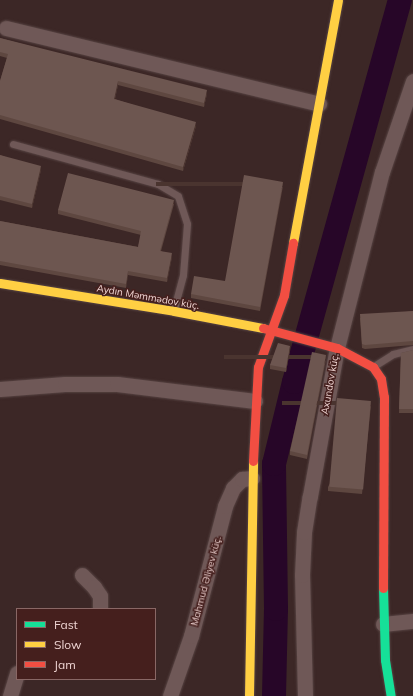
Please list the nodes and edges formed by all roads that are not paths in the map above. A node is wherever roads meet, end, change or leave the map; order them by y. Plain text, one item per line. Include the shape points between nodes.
1 (338, 0) edge
2 (6, 28) dead end
3 (413, 81) edge
4 (319, 104) junction
5 (13, 144) dead end
6 (0, 283) edge
7 (174, 311) junction
8 (271, 330) junction
9 (330, 346) junction
10 (413, 349) edge
11 (372, 367) junction
12 (0, 389) edge
13 (255, 401) junction
14 (252, 478) junction
15 (82, 575) dead end
16 (100, 608) edge
17 (413, 621) edge
18 (383, 624) junction
19 (16, 677) edge
20 (10, 696) edge
21 (170, 696) edge
22 (249, 696) edge
23 (305, 696) edge
24 (391, 696) edge

1 - 4 street
2 - 4 street
3 - 9 street, Axundov küç. via 382,172
4 - 8 street via 284,295
5 - 7 lane via 158,184 178,196 187,224 183,275
6 - 7 street, Aydın Məmmədov küç.
7 - 8 street, Aydın Məmmədov küç.
8 - 9 street, Aydın Məmmədov küç.
8 - 13 street via 258,367
9 - 11 street, Aydın Məmmədov küç.
9 - 23 street, Axundov küç. via 304,532 302,575
10 - 11 lane via 392,354
11 - 18 street via 380,379 384,397
12 - 13 street via 65,384 117,384
13 - 14 street
14 - 21 street, Mahmud Əliyev küç. via 242,479 233,488 225,506 191,636
14 - 22 street
15 - 16 street via 100,596
17 - 18 street
18 - 24 street
19 - 20 street

